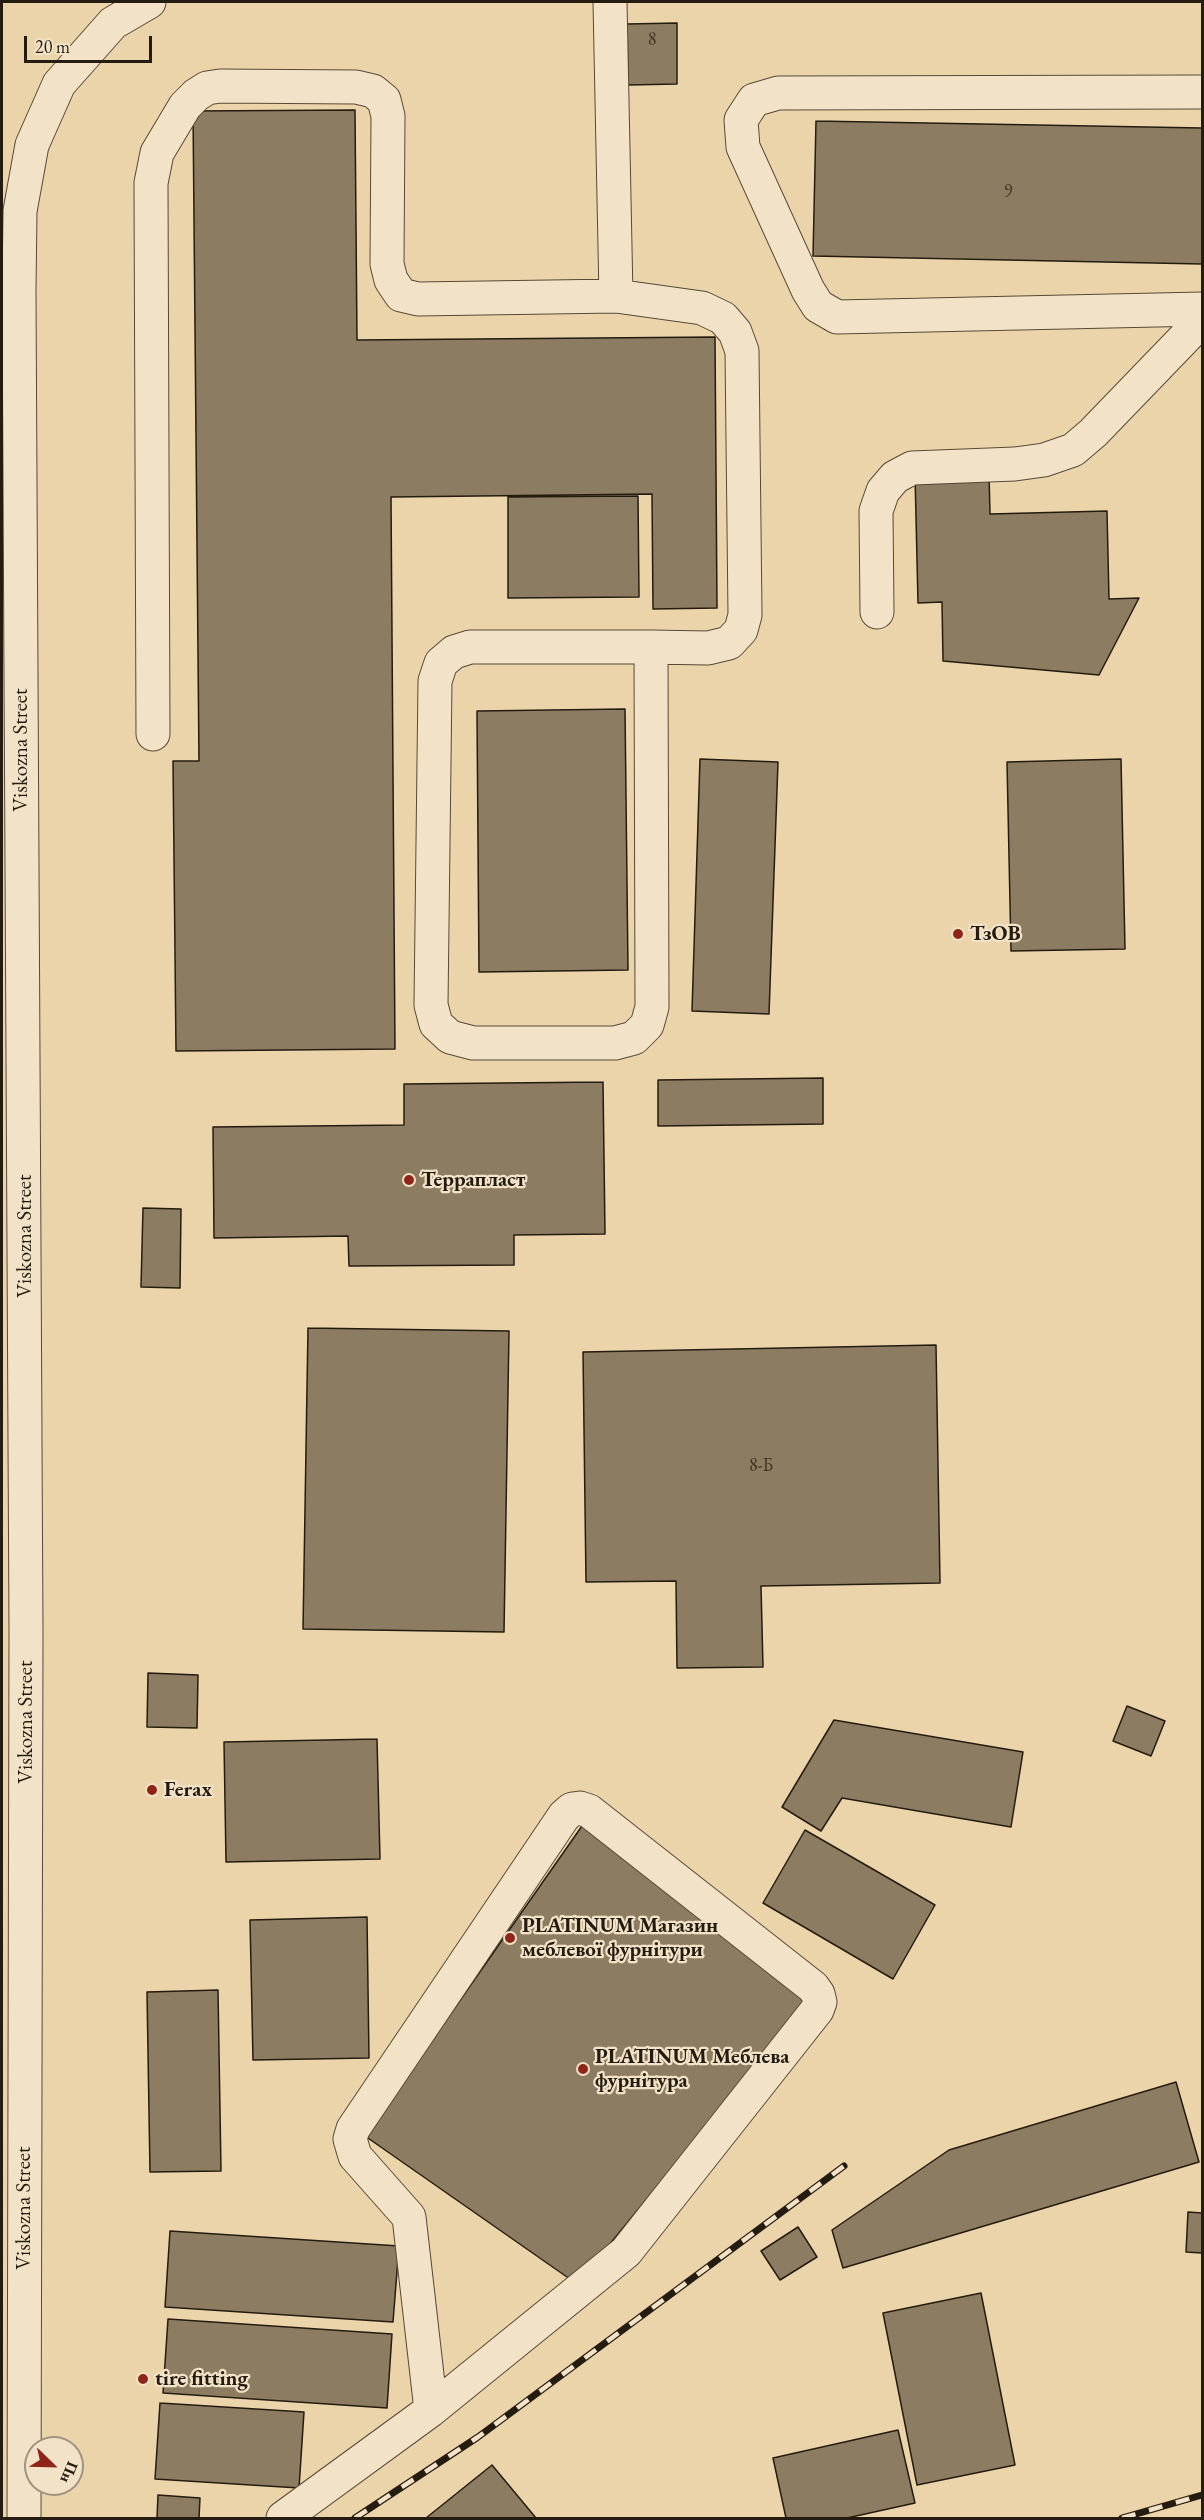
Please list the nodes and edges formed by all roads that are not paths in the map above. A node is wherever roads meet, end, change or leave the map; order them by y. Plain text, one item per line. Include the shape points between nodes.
1 (149, 2) edge
2 (610, 2) edge
3 (1203, 92) edge
4 (616, 296) junction
5 (1203, 309) edge
6 (1203, 320) edge
7 (877, 612) dead end
8 (651, 647) junction
9 (153, 734) dead end
10 (12, 868) edge
11 (14, 1671) edge
12 (431, 2410) junction
13 (24, 2518) edge
14 (283, 2518) edge

1 - 10 street, Viskozna Street via 113,24 59,84 32,145 20,211
2 - 4 street
3 - 5 street via 778,93 754,100 741,120 743,147 808,290 818,306 837,317
4 - 8 street via 702,308 723,318 735,332 742,351 745,615 741,630 729,643 708,648
4 - 9 street via 418,299 401,295 387,264 388,116 384,100 373,91 356,87 220,86 196,95 157,153 152,183
6 - 7 street via 1073,450 1015,464 912,468 895,477 883,491 876,511
8 - 8 street via 470,647 454,652 441,663 435,681 431,1005 436,1024 450,1037 473,1043 615,1043 634,1038 647,1025 652,1007
10 - 11 street, Viskozna Street
11 - 13 street, Viskozna Street
12 - 12 street via 626,2252 820,2002 813,1988 590,1811 580,1808 564,1816 353,2129 350,2139 355,2156 409,2217
12 - 14 street

